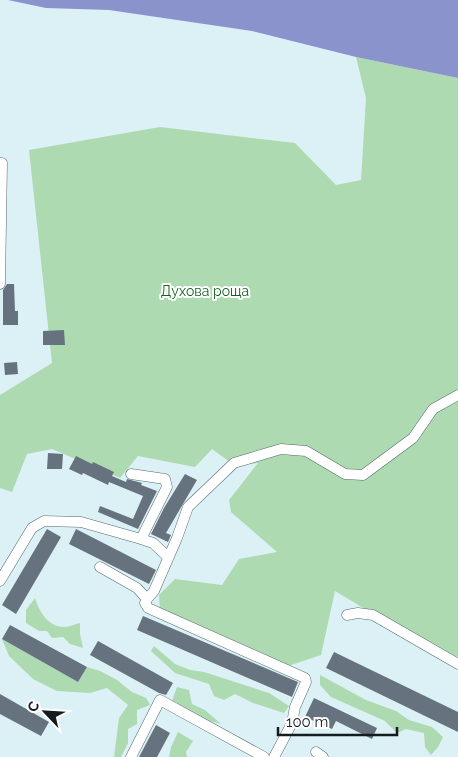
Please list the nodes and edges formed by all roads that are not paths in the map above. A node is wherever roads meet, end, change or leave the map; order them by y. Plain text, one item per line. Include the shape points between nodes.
1 (0, 163) edge
2 (0, 284) edge
3 (458, 395) edge
4 (131, 474) dead end
5 (141, 539) junction
6 (168, 557) junction
7 (100, 567) dead end
8 (0, 581) edge
9 (147, 599) junction
10 (347, 615) dead end
11 (458, 664) edge
12 (131, 757) edge
13 (264, 757) edge
14 (274, 757) edge

1 - 2 street
3 - 6 street via 434,409 413,438 363,475 345,474 306,451 282,448 234,463 188,507
4 - 5 street via 166,479 167,487
5 - 6 street via 153,543
5 - 8 street via 81,522 44,521 32,528
6 - 9 street via 154,591
7 - 9 street via 137,588
9 - 14 street via 148,608 305,678 292,723
10 - 11 street via 373,615
12 - 13 street via 160,700

